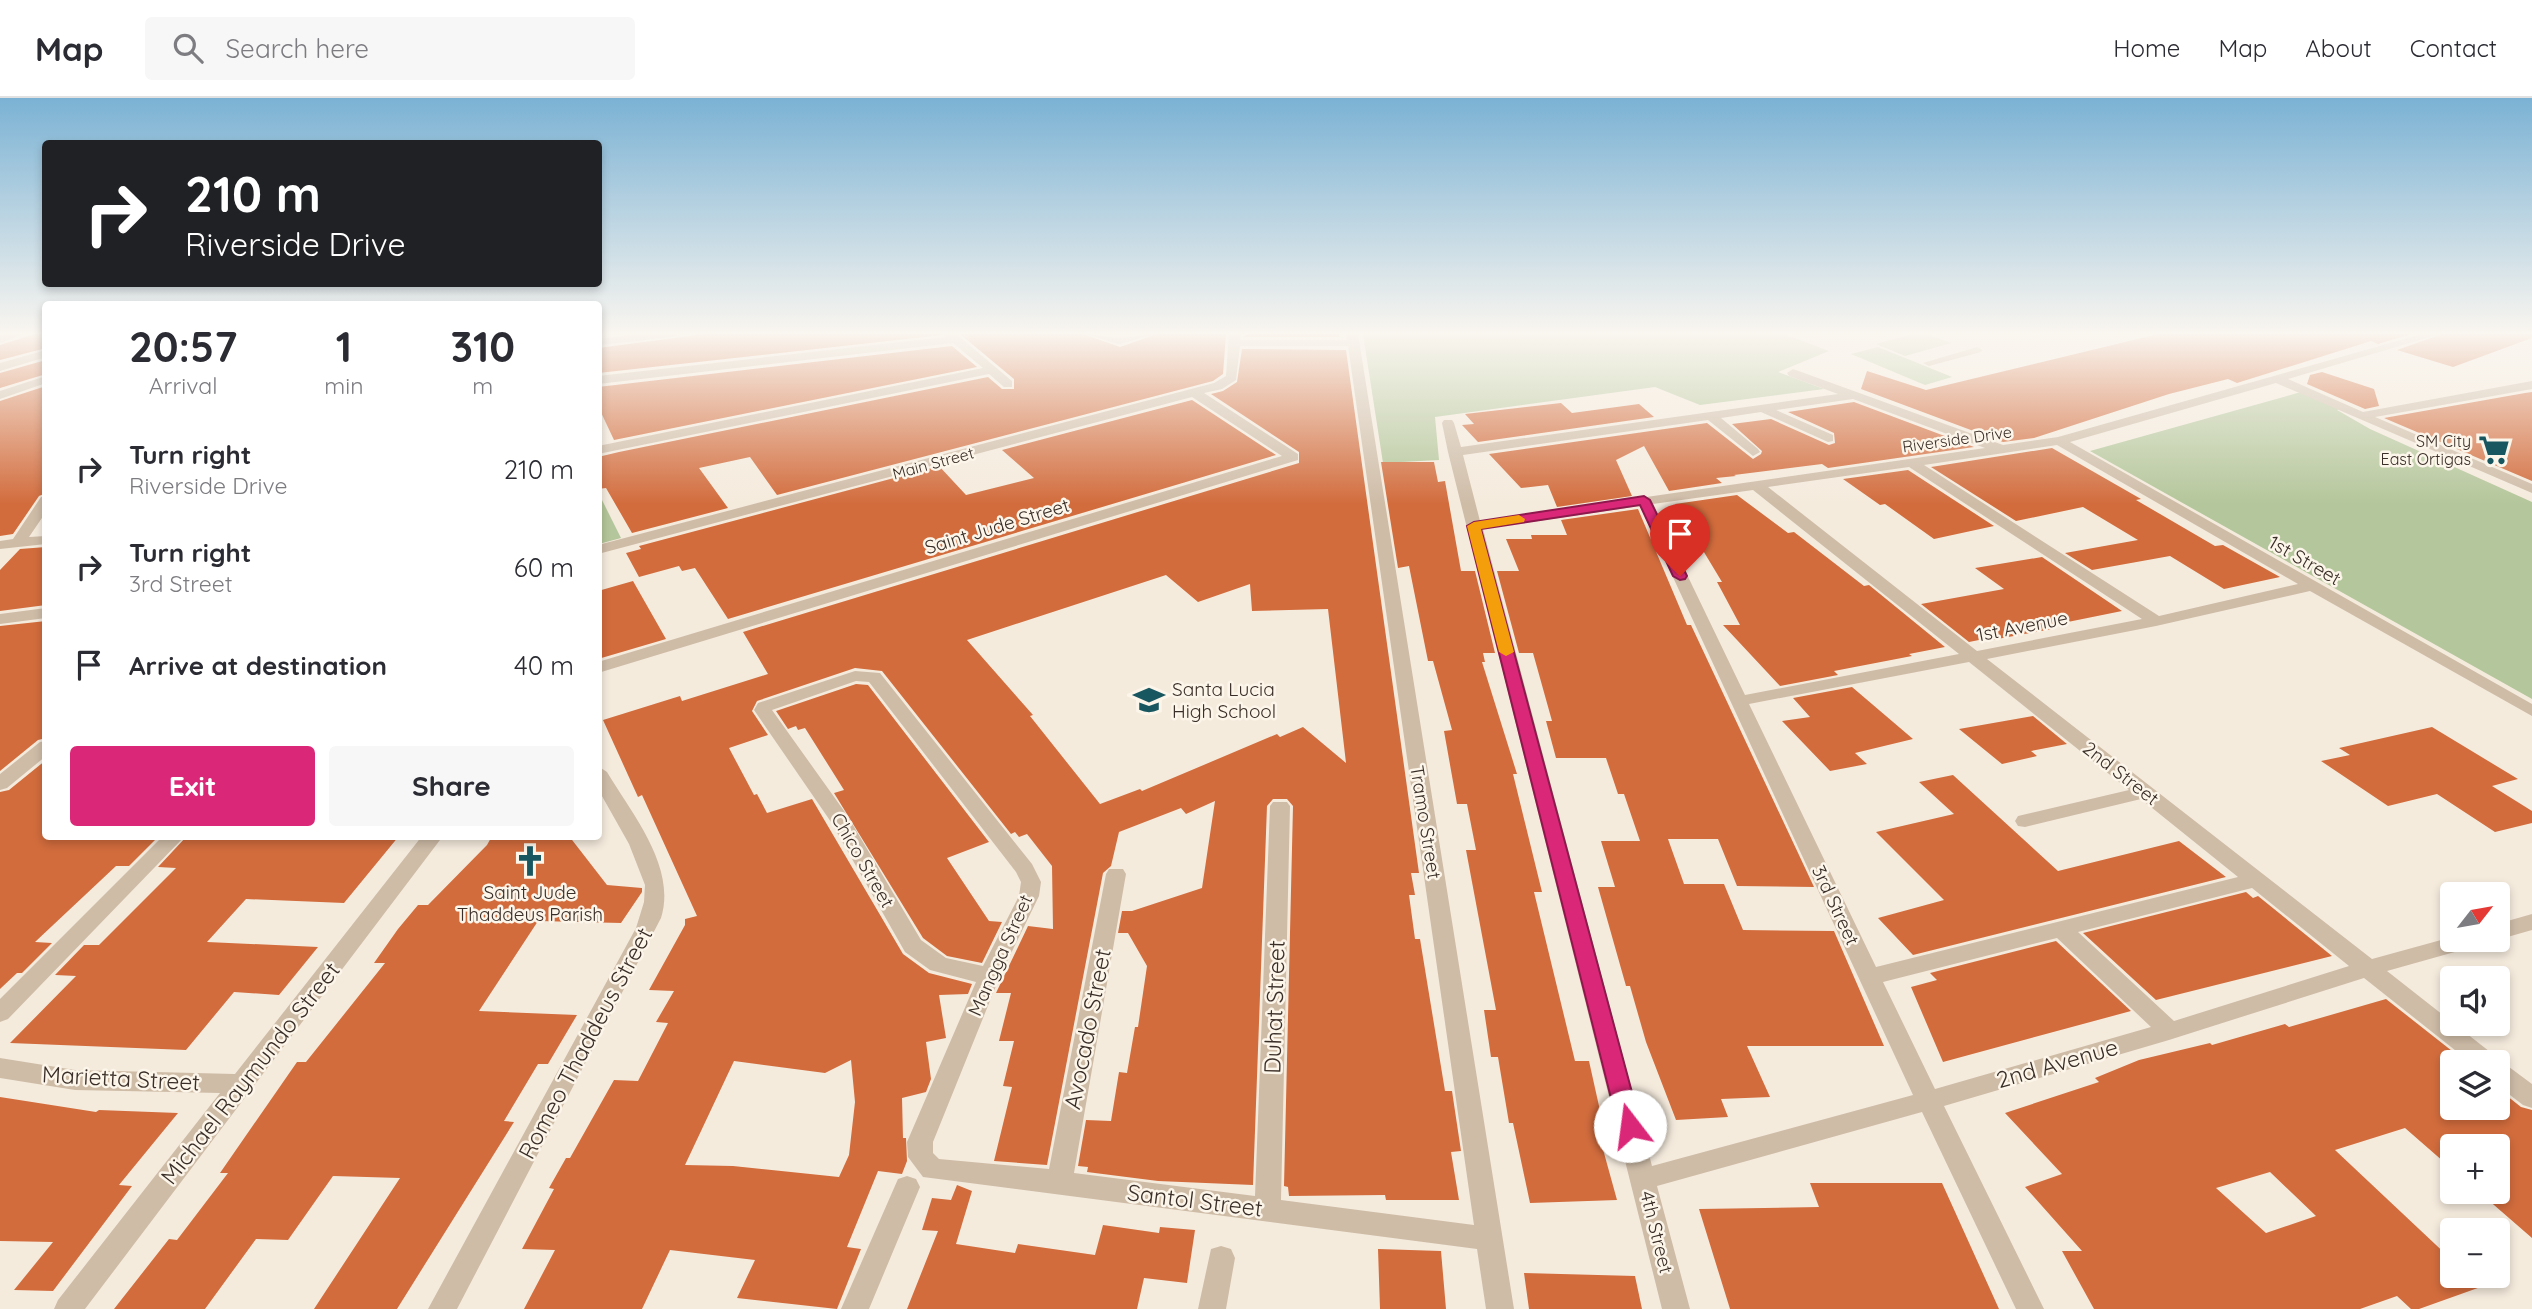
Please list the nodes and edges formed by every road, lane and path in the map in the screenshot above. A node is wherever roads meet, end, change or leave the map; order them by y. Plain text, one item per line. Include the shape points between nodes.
1 (891, 391) edge
2 (1203, 391) edge
3 (1360, 391) edge
4 (1843, 391) edge
5 (2237, 391) edge
6 (2305, 391) edge
7 (2497, 391) edge
8 (1195, 393) junction
9 (1856, 395) junction
10 (1762, 409) junction
11 (2364, 415) junction
12 (1711, 416) junction
13 (1448, 423) dead end
14 (1828, 438) dead end
15 (2059, 441) junction
16 (602, 449) edge
17 (2004, 450) junction
18 (1455, 452) junction
19 (1753, 452) dead end
20 (1912, 463) junction
21 (1755, 484) junction
22 (2532, 489) edge
23 (1644, 500) junction
24 (42, 506) edge
25 (1474, 526) junction
26 (42, 541) edge
27 (17, 544) junction
28 (0, 545) edge
29 (602, 549) edge
30 (2310, 586) junction
31 (42, 614) edge
32 (21, 616) junction
33 (0, 619) edge
34 (2157, 621) junction
35 (0, 631) edge
36 (1973, 656) junction
37 (602, 667) edge
38 (1740, 701) junction
39 (764, 707) joint
40 (2532, 711) edge
41 (42, 749) edge
42 (602, 779) edge
43 (0, 784) edge
44 (2145, 792) junction
45 (1280, 806) dead end
46 (2025, 821) dead end
47 (171, 840) edge
48 (430, 840) edge
49 (1116, 874) dead end
50 (2256, 880) junction
51 (2532, 922) edge
52 (2510, 928) edge
53 (2061, 929) junction
54 (2440, 947) edge
55 (2366, 967) junction
56 (989, 976) junction
57 (1870, 977) junction
58 (0, 1013) edge
59 (2169, 1030) junction
60 (2472, 1050) edge
61 (0, 1068) edge
62 (2510, 1081) edge
63 (242, 1084) junction
64 (2532, 1098) edge
65 (1930, 1101) junction
66 (920, 1142) joint
67 (1644, 1179) junction
68 (1059, 1183) junction
69 (907, 1187) dead end
70 (1268, 1209) junction
71 (1489, 1239) junction
72 (1221, 1258) dead end
73 (68, 1309) edge
74 (442, 1309) edge
75 (855, 1309) edge
76 (1212, 1309) edge
77 (1500, 1309) edge
78 (1676, 1309) edge
79 (2030, 1309) edge

1 - 16 street
2 - 8 street, Main Street
3 - 71 street, Tramo Street
4 - 9 street
5 - 15 street, Riverside Drive
6 - 11 street
7 - 11 street
8 - 29 street, Main Street
8 - 37 street, Saint Jude Street via 1293,457
9 - 10 street
9 - 17 street
10 - 12 street
10 - 14 street
11 - 22 street
12 - 18 street
12 - 19 street
13 - 18 street, 4th Street
15 - 17 street, Riverside Drive
15 - 30 street, 1st Street
17 - 20 street, Riverside Drive
18 - 25 street, 4th Street
20 - 21 street, Riverside Drive
20 - 34 street
21 - 23 street, Riverside Drive
21 - 36 street, 2nd Street
23 - 25 street, Riverside Drive
23 - 38 street, 3rd Street
24 - 27 street
25 - 67 street, 4th Street
26 - 27 street
27 - 28 street
30 - 34 street, 1st Avenue
30 - 40 street, 1st Street
31 - 32 street
32 - 33 street
32 - 35 street
34 - 36 street, 1st Avenue
36 - 38 street, 1st Avenue
36 - 44 street, 2nd Street
38 - 57 street, 3rd Street
39 - 56 street, Chico Street via 840,820 912,946 936,964
39 - 56 street, Mangga Street via 855,676 881,682 1031,882 1029,896
41 - 43 street
42 - 74 street, Romeo Thaddeus Street via 647,863 655,886 654,906 647,928
44 - 46 street
44 - 50 street, 2nd Street
45 - 70 street, Duhat Street
47 - 58 street
48 - 63 street, Michael Raymundo Street
49 - 68 street, Avocado Street
50 - 53 street
50 - 55 street, 2nd Street
51 - 52 street
53 - 57 street
53 - 59 street
54 - 55 street, 2nd Avenue
55 - 59 street, 2nd Avenue
55 - 60 street, 2nd Street
56 - 66 street, Mangga Street
57 - 65 street, 3rd Street
59 - 65 street, 2nd Avenue
61 - 63 street, Marietta Street via 75,1080
62 - 64 street
63 - 73 street, Michael Raymundo Street
65 - 67 street, 2nd Avenue
65 - 79 street, 3rd Street
66 - 68 street, Santol Street via 921,1157 932,1169
67 - 78 street, 4th Street
68 - 70 street, Santol Street
69 - 75 street
70 - 71 street, Santol Street
71 - 77 street, Tramo Street
72 - 76 street

